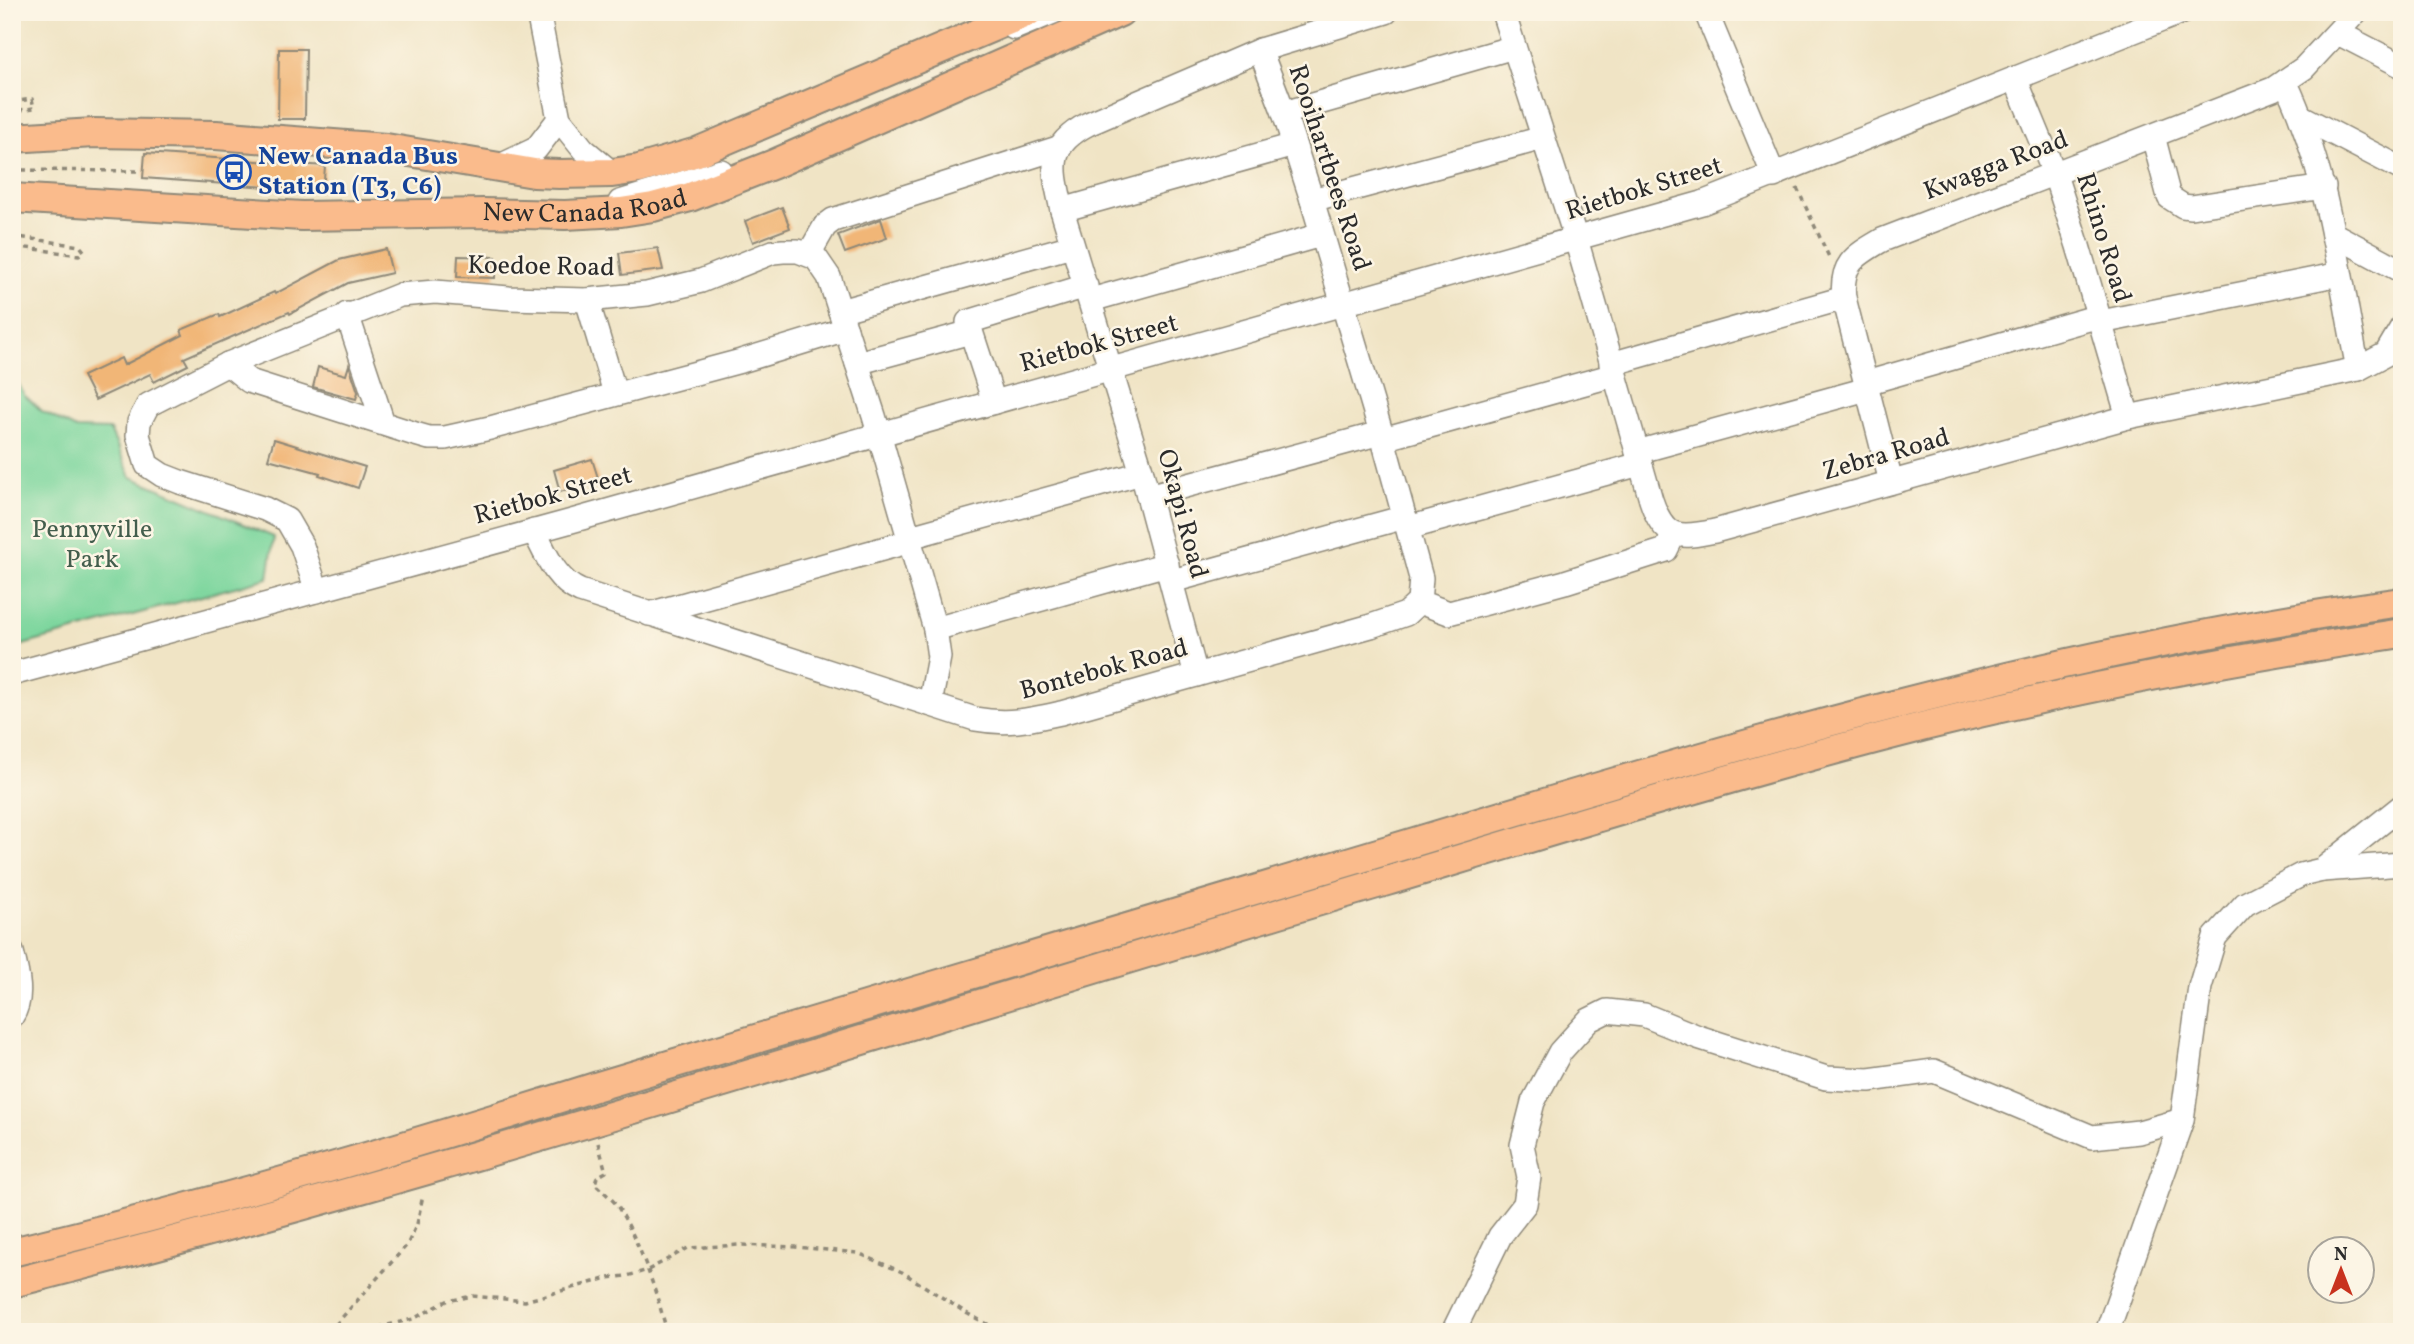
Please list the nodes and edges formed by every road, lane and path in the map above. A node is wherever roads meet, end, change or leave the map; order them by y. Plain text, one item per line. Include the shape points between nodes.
1 (538, 12) edge
2 (1028, 12) edge
3 (1053, 12) edge
4 (1091, 12) edge
5 (1120, 12) edge
6 (1386, 12) edge
7 (1503, 12) edge
8 (1706, 12) edge
9 (2182, 12) edge
10 (2356, 12) edge
11 (2338, 33) junction
12 (1514, 47) junction
13 (1260, 50) junction
14 (2402, 66) edge
15 (2015, 78) junction
16 (2285, 81) junction
17 (12, 102) edge
18 (12, 112) edge
19 (1284, 113) junction
20 (2302, 117) junction
21 (559, 119) junction
22 (2152, 136) junction
23 (12, 138) edge
24 (1543, 138) junction
25 (1294, 145) junction
26 (12, 146) edge
27 (1058, 148) junction
28 (498, 167) junction
29 (2402, 169) edge
30 (12, 170) edge
31 (140, 171) dead end
32 (612, 173) junction
33 (1781, 173) junction
34 (2055, 174) junction
35 (12, 185) edge
36 (2324, 187) junction
37 (12, 198) edge
38 (1312, 200) junction
39 (1062, 210) junction
40 (2333, 234) junction
41 (1321, 235) junction
42 (12, 236) edge
43 (1576, 239) junction
44 (12, 246) edge
45 (1072, 246) junction
46 (809, 254) junction
47 (2402, 271) edge
48 (2340, 274) junction
49 (1843, 287) junction
50 (1088, 293) junction
51 (587, 300) junction
52 (1343, 304) junction
53 (347, 314) junction
54 (2100, 319) junction
55 (843, 320) junction
56 (2402, 327) edge
57 (971, 331) junction
58 (856, 363) junction
59 (228, 364) junction
60 (1613, 369) junction
61 (2358, 369) junction
62 (1111, 370) junction
63 (1867, 386) junction
64 (615, 393) junction
65 (994, 402) junction
66 (2128, 417) junction
67 (383, 423) junction
68 (879, 435) junction
69 (1382, 436) junction
70 (1638, 458) junction
71 (1142, 473) junction
72 (1891, 482) junction
73 (1148, 496) junction
74 (1407, 523) junction
75 (534, 531) junction
76 (1674, 534) junction
77 (910, 539) junction
78 (1169, 572) junction
79 (317, 591) junction
80 (1419, 602) junction
81 (2402, 602) edge
82 (649, 614) junction
83 (935, 629) junction
84 (2402, 633) edge
85 (12, 674) edge
86 (1196, 675) junction
87 (930, 704) junction
88 (2402, 806) edge
89 (2402, 864) edge
90 (2322, 870) junction
91 (12, 952) edge
92 (12, 1016) edge
93 (2182, 1120) junction
94 (423, 1172) junction
95 (606, 1172) dead end
96 (12, 1252) edge
97 (648, 1270) junction
98 (12, 1283) edge
99 (329, 1332) edge
100 (359, 1332) edge
101 (667, 1332) edge
102 (1003, 1332) edge
103 (1452, 1332) edge
104 (2107, 1332) edge

1 - 21 street
2 - 32 main road, New Canada Road via 748,133 665,163
3 - 26 street, New Canada Road via 715,159 637,181 539,181 387,156 159,141 102,138
4 - 35 street, New Canada Road via 745,162 623,201 573,206 341,204
5 - 37 main road, New Canada Road via 774,164 653,207 565,215 302,216
6 - 13 street
7 - 12 street
8 - 33 street
9 - 15 street, Rietbok Street
10 - 11 street, Kwagga Road
11 - 14 street
11 - 16 street, Kwagga Road
12 - 19 street
12 - 24 street
13 - 19 street, Rooihartbees Road
13 - 27 street via 1088,124
15 - 33 street, Rietbok Street
15 - 34 street, Rhino Road
16 - 20 street
16 - 22 street, Kwagga Road
17 - 18 path via 32,99 34,107
19 - 25 street, Rooihartbees Road
20 - 29 street
20 - 36 street
21 - 28 street via 536,149
21 - 32 street via 583,149
22 - 34 street, Kwagga Road
22 - 36 street via 2169,197 2183,206
23 - 28 main road, New Canada Road via 94,133 216,135 386,148
24 - 38 street
24 - 43 street
25 - 38 street, Rooihartbees Road
25 - 39 street
27 - 39 street, Okapi Road via 1054,166
27 - 46 street via 833,220
28 - 32 main road, New Canada Road via 534,173
30 - 31 path
33 - 43 street, Rietbok Street via 1702,203
33 - 49 path
34 - 49 street, Kwagga Road via 1882,240 1848,263
34 - 54 street, Rhino Road
36 - 40 street
38 - 41 street, Rooihartbees Road
39 - 45 street, Okapi Road
40 - 47 street
40 - 48 street
41 - 50 street
41 - 52 street, Rooihartbees Road
42 - 44 path via 80,246 84,251 79,255
43 - 52 street, Rietbok Street
43 - 60 street
45 - 50 street, Okapi Road
45 - 55 street
46 - 51 street, Koedoe Road via 774,252 701,281
46 - 55 street via 822,265
48 - 54 street
48 - 61 street
49 - 60 street
49 - 63 street
50 - 57 street via 968,322
50 - 62 street, Okapi Road
51 - 53 street, Koedoe Road via 412,293
51 - 64 street
52 - 62 street, Rietbok Street
52 - 69 street
53 - 59 street, Koedoe Road
53 - 67 street
54 - 63 street
54 - 66 street, Rhino Road
55 - 58 street
55 - 64 street via 741,361
56 - 61 street, Zebra Road via 2386,354
57 - 58 street
57 - 65 street
58 - 68 street
59 - 67 street via 249,381
59 - 79 street, Koedoe Road via 148,405 138,435 144,459 162,475 287,520 302,546
60 - 69 street
60 - 70 street
61 - 66 street, Zebra Road
62 - 65 street, Rietbok Street
62 - 71 street, Okapi Road
63 - 70 street
63 - 72 street
64 - 67 street via 445,438 429,438
65 - 68 street, Rietbok Street
66 - 72 street, Zebra Road
68 - 75 street, Rietbok Street
68 - 77 street
69 - 73 street
69 - 74 street
70 - 74 street
70 - 76 street via 1659,521
71 - 73 street, Okapi Road
71 - 77 street
72 - 76 street, Zebra Road via 1716,531 1688,537
73 - 78 street, Okapi Road
74 - 78 street
74 - 80 street via 1421,578
75 - 79 street, Rietbok Street
75 - 82 street, Bontebok Road via 566,584
76 - 80 street via 1666,550 1566,582 1449,613
77 - 82 street
77 - 83 street
78 - 83 street
78 - 86 street, Okapi Road
79 - 85 street, Rietbok Street
80 - 86 street, Bontebok Road via 1406,614 1381,623
81 - 96 main road via 2076,660 1769,737 452,1132 114,1228
82 - 87 street, Bontebok Road
83 - 87 street via 939,657
84 - 94 main road via 2035,700 1768,768
86 - 87 street, Bontebok Road via 1012,723 975,719
88 - 90 street
89 - 90 street
90 - 93 street via 2301,875 2245,904 2215,937 2200,987
91 - 92 street via 19,994
93 - 103 street via 2139,1132 2092,1137 1934,1071 1869,1080 1826,1079 1644,1015 1606,1011 1589,1020 1560,1052 1533,1102 1522,1145 1529,1177 1525,1204 1500,1236
93 - 104 street
94 - 98 main road
94 - 99 path via 417,1224 407,1245
95 - 97 path via 595,1184 617,1205
97 - 100 path via 526,1301 473,1296 447,1301 413,1319
97 - 101 path
97 - 102 path via 688,1248 740,1245 858,1253 902,1272

